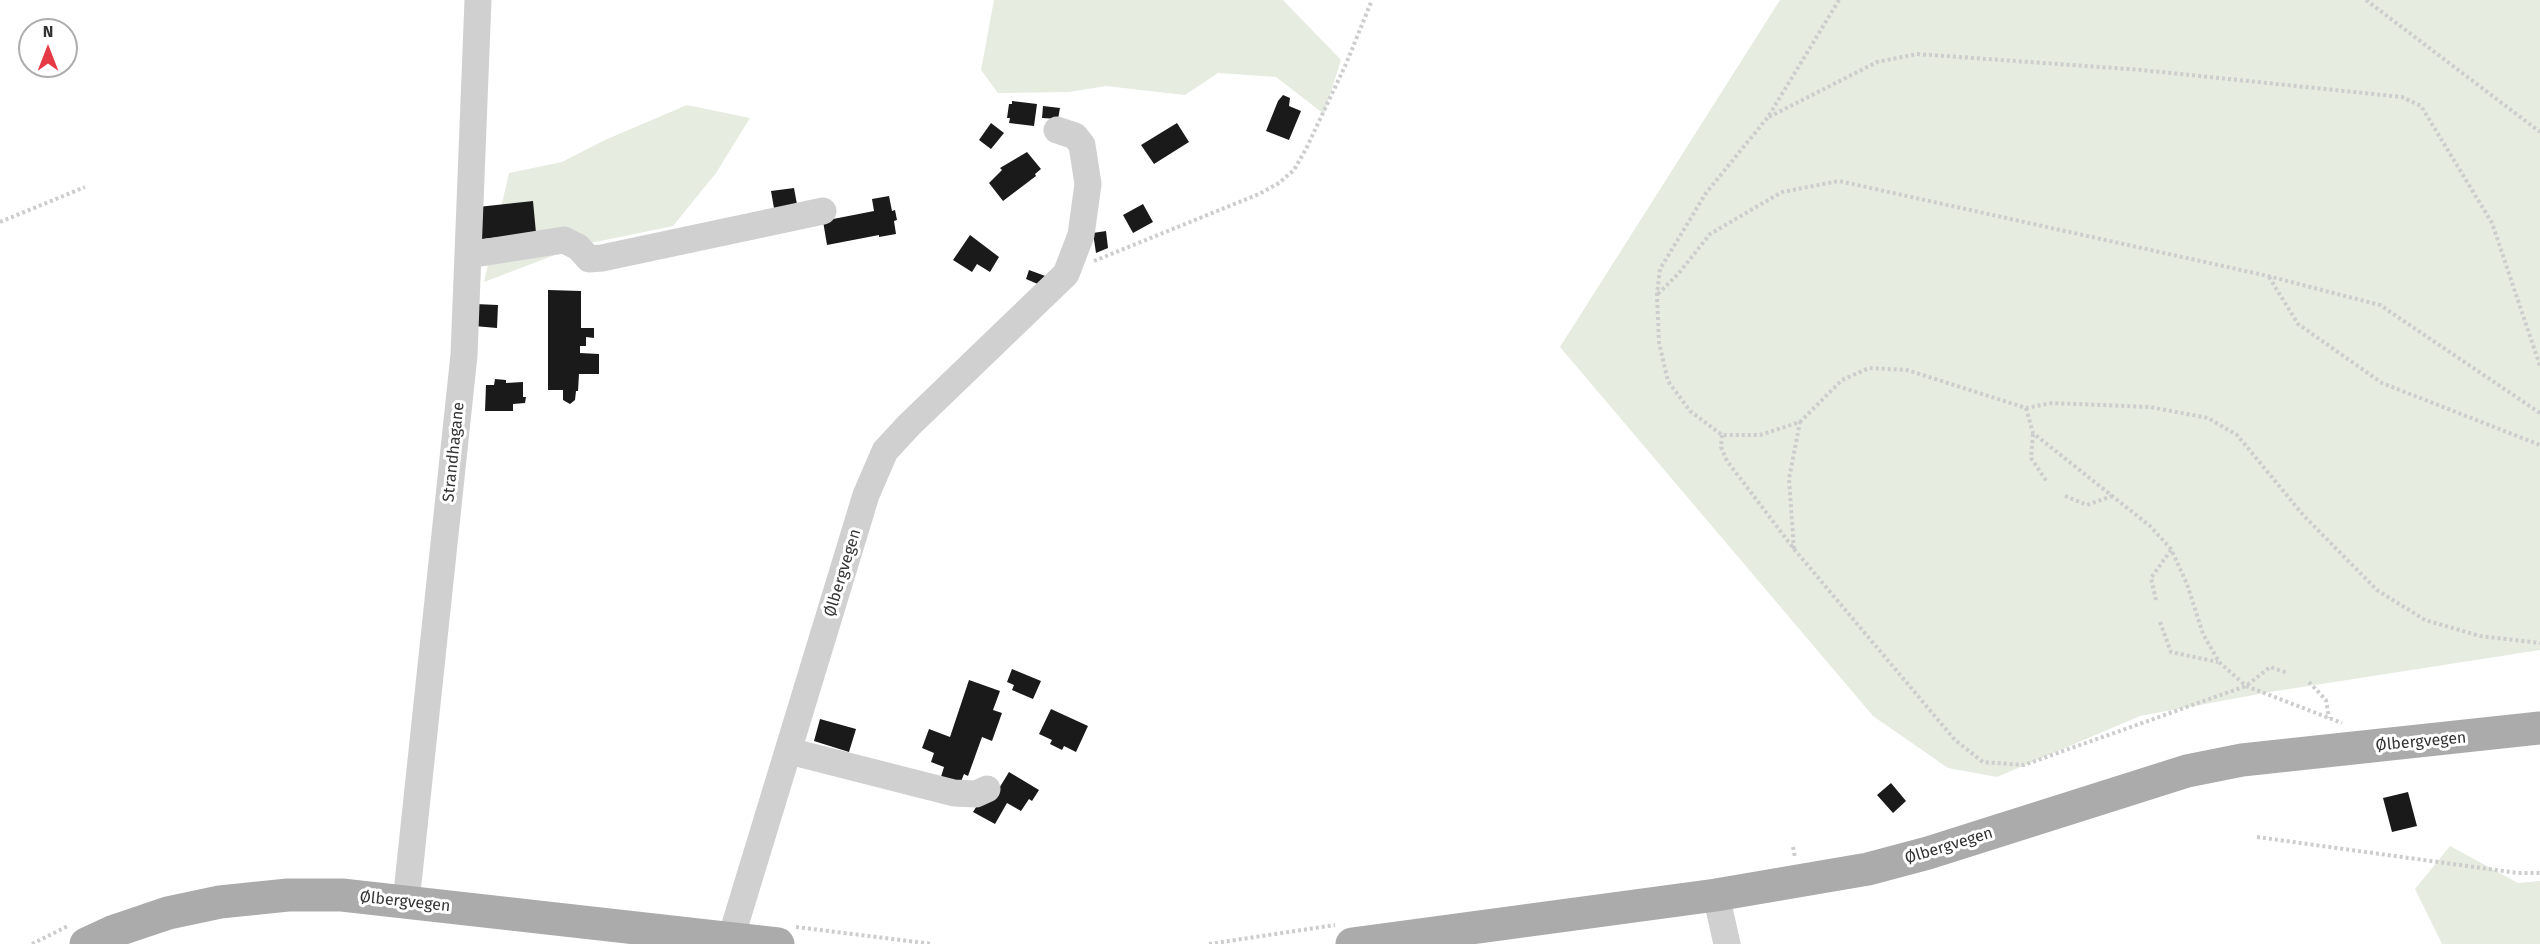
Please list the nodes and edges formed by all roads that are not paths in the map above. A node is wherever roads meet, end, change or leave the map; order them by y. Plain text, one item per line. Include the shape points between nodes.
1 (478, 0) edge
2 (1057, 130) dead end
3 (823, 211) dead end
4 (468, 255) junction
5 (2540, 729) edge
6 (789, 751) junction
7 (987, 789) dead end
8 (1716, 895) junction
9 (406, 902) junction
10 (785, 935) edge
11 (731, 938) junction
12 (86, 944) edge
13 (1352, 944) edge
14 (1726, 944) edge

1 - 4 street, Strandhagane
2 - 6 street, Ølbergvegen via 1075,136 1082,145 1088,184 1080,235 1066,274 885,451 866,495
3 - 4 street via 602,258 589,259 564,240
4 - 9 street, Strandhagane via 464,355
5 - 8 main road, Ølbergvegen via 2291,753 2187,771 1869,869
6 - 7 street via 954,792 976,794
6 - 11 street, Ølbergvegen
8 - 13 main road, Ølbergvegen
8 - 14 street
9 - 11 main road, Ølbergvegen
9 - 12 main road, Ølbergvegen via 342,895 288,895 220,902 168,913
10 - 11 main road, Ølbergvegen

